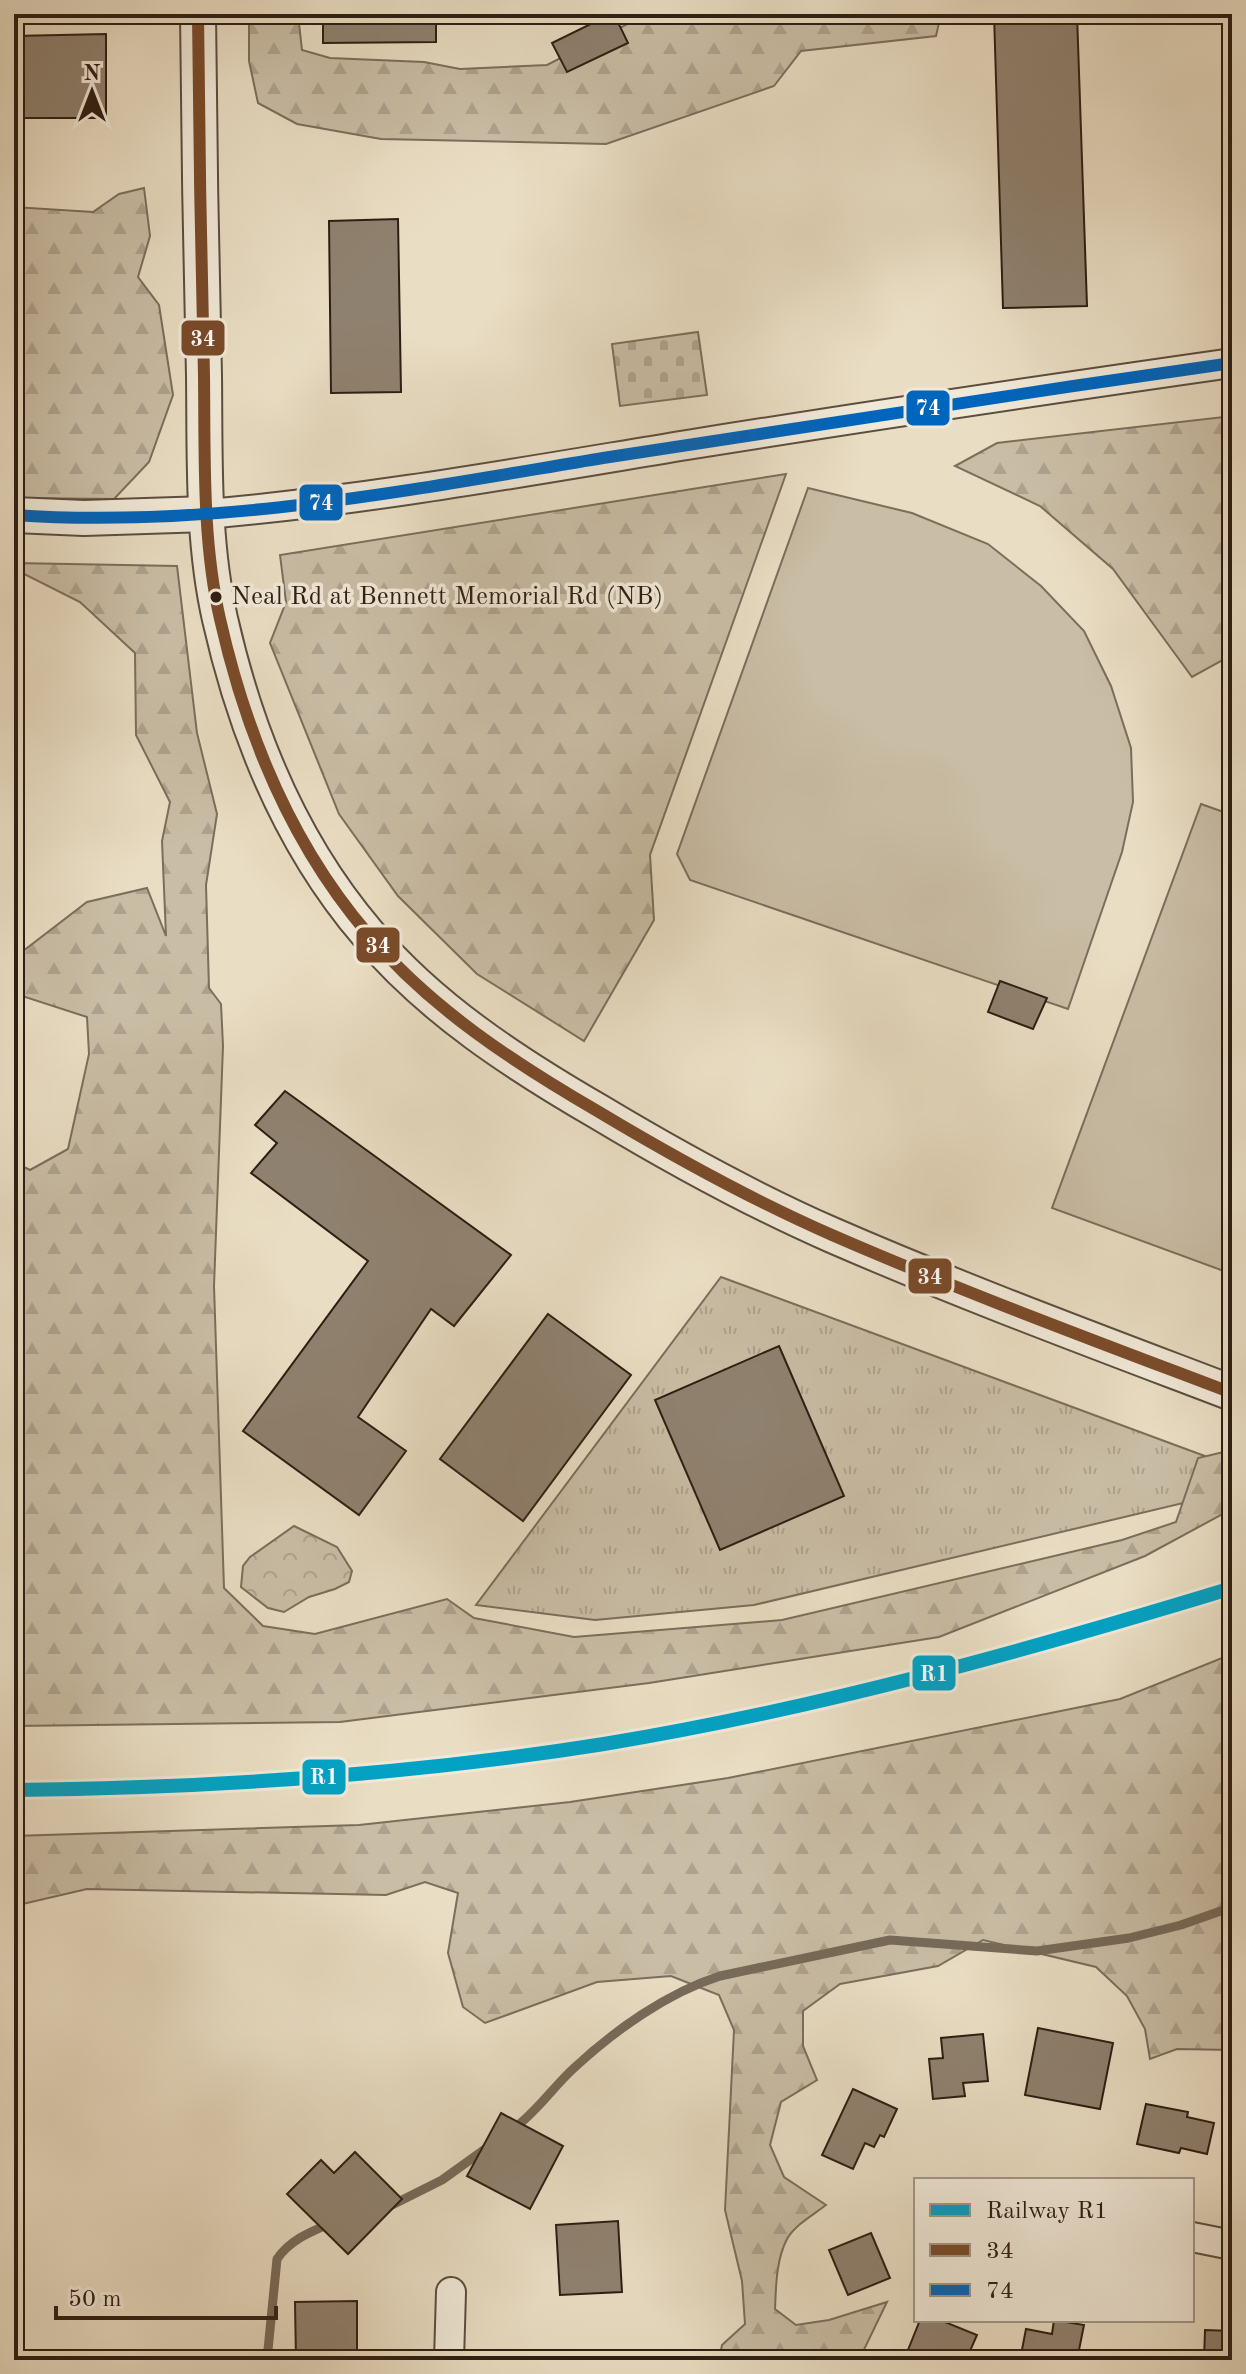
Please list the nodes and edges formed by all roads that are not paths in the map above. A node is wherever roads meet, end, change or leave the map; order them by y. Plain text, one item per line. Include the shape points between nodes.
1 (198, 14) edge
2 (1232, 363) edge
3 (207, 514) junction
4 (14, 515) edge
5 (1232, 1393) edge
6 (1194, 2237) edge
7 (1232, 2245) edge
8 (451, 2292) dead end
9 (449, 2360) edge

1 - 3 street
2 - 3 street via 422,488
3 - 4 street
3 - 5 street via 220,618 246,715 275,790 321,874 346,907 392,961 438,1002 567,1094 721,1182 831,1234
6 - 7 street
8 - 9 street

